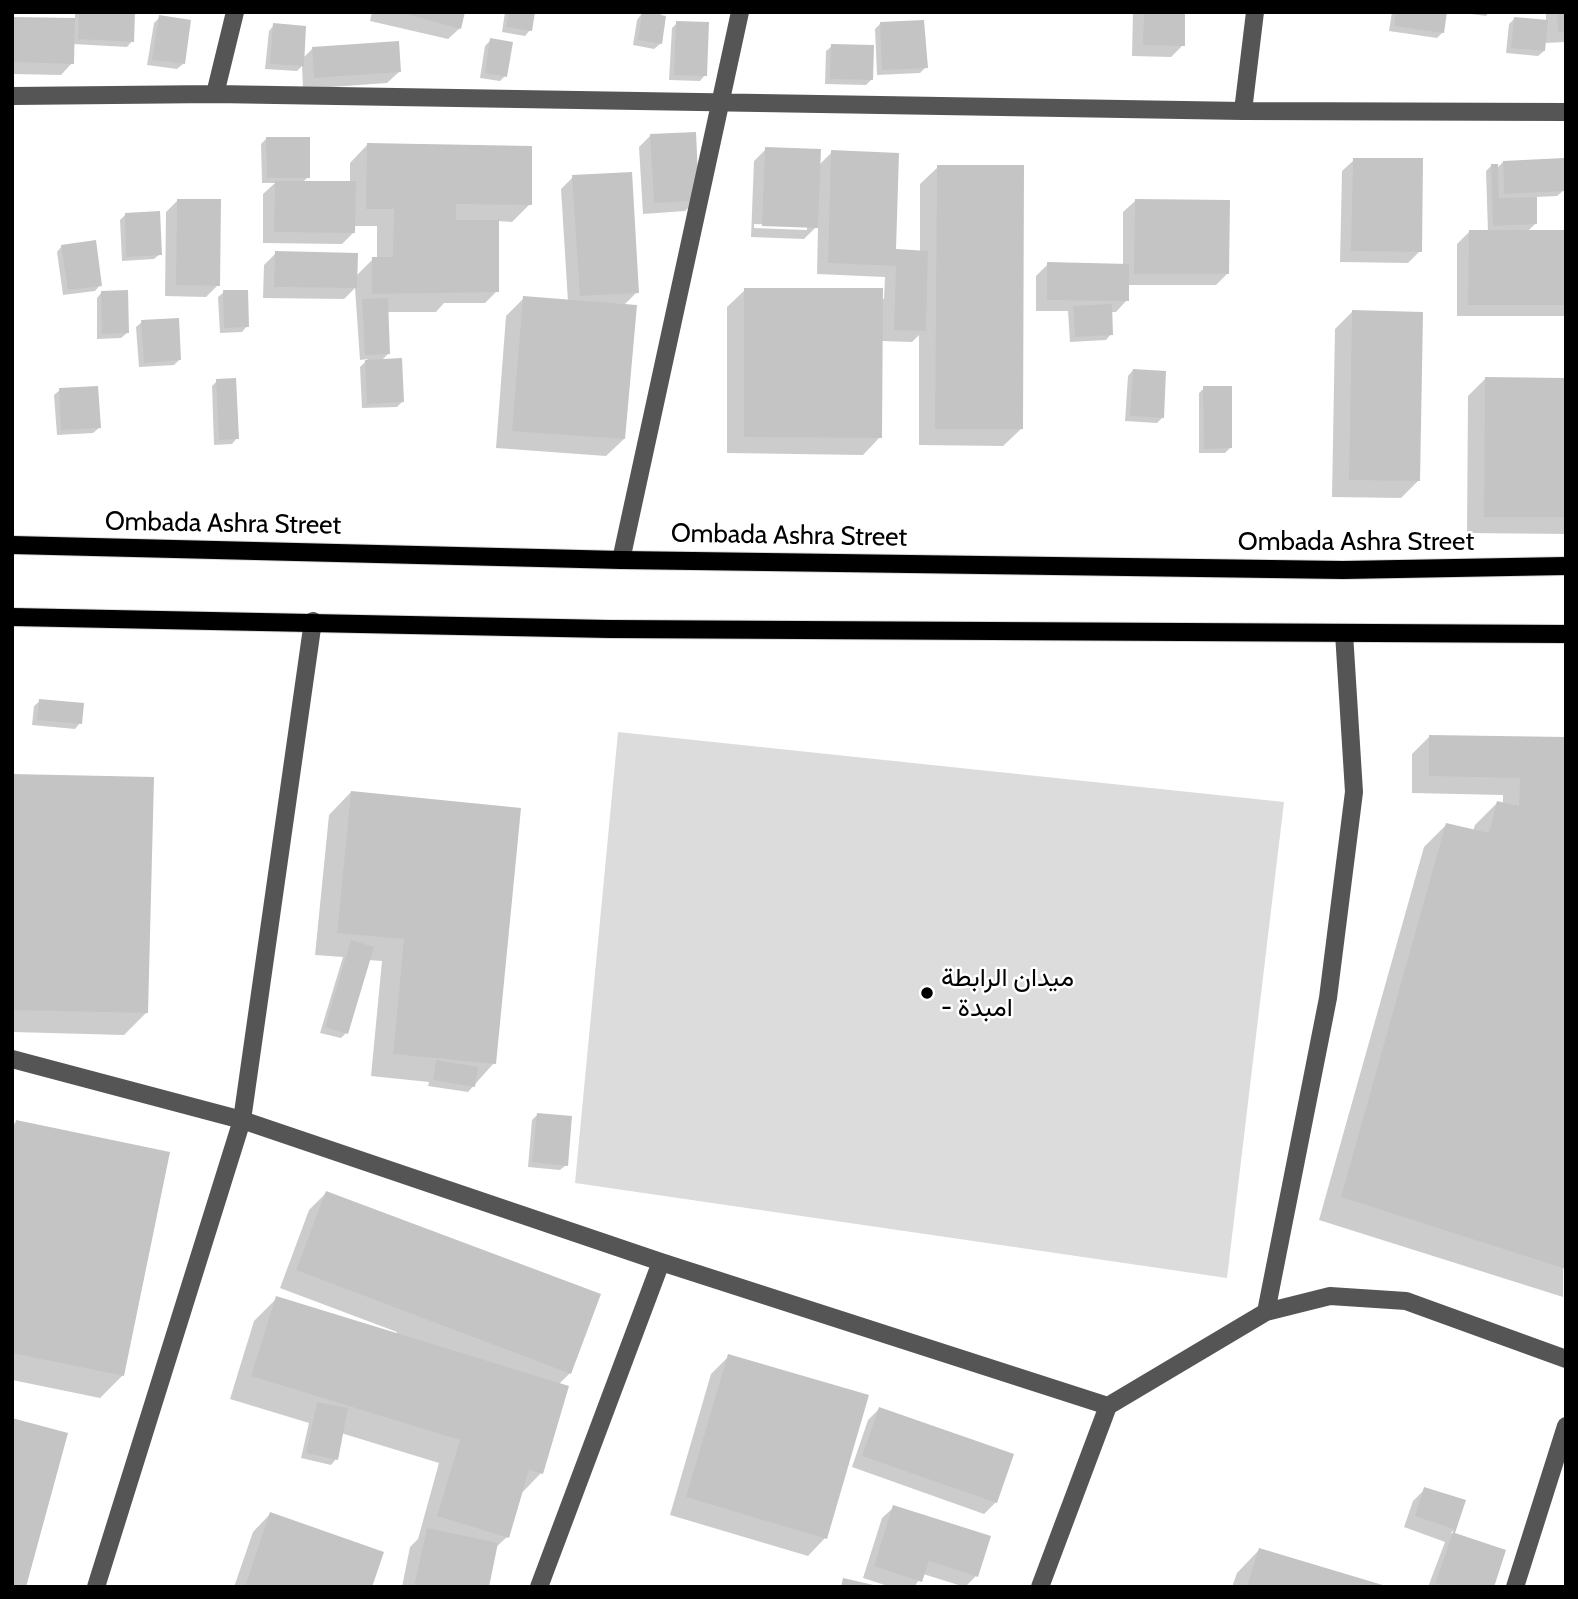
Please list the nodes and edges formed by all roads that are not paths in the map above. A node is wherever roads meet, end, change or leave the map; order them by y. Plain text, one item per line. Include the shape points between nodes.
1 (235, 12) edge
2 (740, 12) edge
3 (1255, 12) edge
4 (215, 94) junction
5 (12, 96) edge
6 (719, 102) junction
7 (1243, 111) junction
8 (1566, 112) edge
9 (12, 545) edge
10 (621, 560) junction
11 (1566, 566) edge
12 (12, 617) edge
13 (313, 621) junction
14 (1344, 633) junction
15 (1566, 634) edge
16 (12, 1059) edge
17 (242, 1120) junction
18 (661, 1262) junction
19 (1266, 1312) junction
20 (1566, 1359) edge
21 (1108, 1406) junction
22 (1566, 1426) edge
23 (96, 1587) edge
24 (539, 1587) edge
25 (1040, 1587) edge
26 (1515, 1587) edge

1 - 4 street
2 - 6 street
3 - 7 street
4 - 5 street
4 - 6 street
6 - 7 street
6 - 10 street
7 - 8 street
9 - 10 main road, Ombada Ashra Street
10 - 11 main road, Ombada Ashra Street via 1343,570
12 - 13 main road
13 - 14 main road via 610,629
13 - 17 street
14 - 15 main road
14 - 19 street via 1354,792 1328,998
16 - 17 street
17 - 18 street
17 - 23 street
18 - 21 street
18 - 24 street
19 - 20 street via 1330,1296 1406,1301
19 - 21 street
21 - 25 street
22 - 26 street

